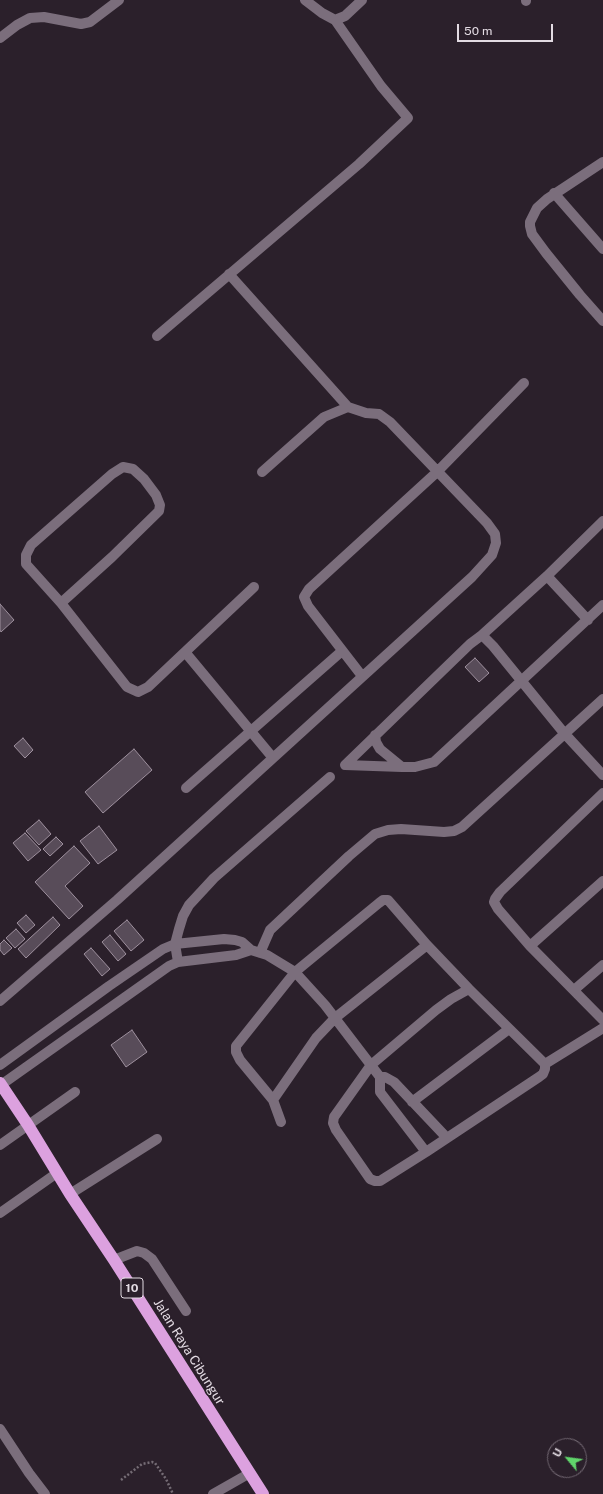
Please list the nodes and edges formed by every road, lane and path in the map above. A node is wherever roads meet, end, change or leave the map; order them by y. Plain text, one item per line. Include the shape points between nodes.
1 (119, 0) edge
2 (305, 0) edge
3 (362, 0) edge
4 (335, 20) junction
5 (0, 38) edge
6 (602, 163) edge
7 (554, 193) junction
8 (603, 249) edge
9 (229, 274) junction
10 (603, 321) edge
11 (157, 336) dead end
12 (524, 383) dead end
13 (348, 407) junction
14 (262, 472) dead end
15 (437, 472) junction
16 (603, 521) edge
17 (547, 576) junction
18 (254, 587) dead end
19 (61, 603) junction
20 (603, 605) edge
21 (588, 620) junction
22 (482, 635) junction
23 (342, 651) junction
24 (185, 652) junction
25 (362, 676) junction
26 (520, 681) junction
27 (603, 699) edge
28 (252, 731) junction
29 (564, 733) junction
30 (375, 735) junction
31 (273, 758) junction
32 (402, 767) junction
33 (603, 775) edge
34 (330, 777) dead end
35 (186, 788) dead end
36 (603, 793) edge
37 (603, 881) edge
38 (175, 944) junction
39 (427, 944) junction
40 (530, 946) junction
41 (256, 951) junction
42 (178, 962) junction
43 (603, 965) edge
44 (294, 972) junction
45 (469, 989) junction
46 (574, 990) junction
47 (98, 995) junction
48 (0, 1001) edge
49 (107, 1009) junction
50 (335, 1018) junction
51 (603, 1020) edge
52 (603, 1028) edge
53 (509, 1029) junction
54 (545, 1064) junction
55 (0, 1065) edge
56 (371, 1065) junction
57 (380, 1077) junction
58 (1, 1084) edge
59 (75, 1092) dead end
60 (273, 1100) junction
61 (412, 1102) junction
62 (281, 1122) dead end
63 (28, 1125) junction
64 (447, 1138) junction
65 (157, 1139) dead end
66 (0, 1145) edge
67 (426, 1152) junction
68 (56, 1174) junction
69 (70, 1194) junction
70 (0, 1213) edge
71 (114, 1260) junction
72 (186, 1311) dead end
73 (0, 1429) edge
74 (250, 1474) junction
75 (121, 1480) dead end
76 (45, 1494) edge
77 (173, 1494) edge
78 (213, 1494) edge
79 (263, 1494) edge

1 - 5 street via 90,22 81,24 44,17 30,18
2 - 4 street via 322,14
3 - 4 street via 345,16
4 - 9 street via 381,86 408,118 359,164
6 - 7 street
7 - 8 street
7 - 10 street via 537,208 530,222 530,231
9 - 11 street
9 - 13 street
12 - 15 street
13 - 14 street via 324,417
13 - 15 street via 366,414 379,414 390,422
15 - 23 street via 314,584 304,597
15 - 25 street via 495,534 496,543 492,555 472,577
16 - 17 street
17 - 21 street
17 - 22 street
18 - 24 street
19 - 19 street via 159,511 160,505 156,495 144,479 132,469 123,467 112,474 31,546 26,555 26,564
19 - 24 street via 127,686 138,692 148,687
20 - 21 street
21 - 26 street
22 - 26 street
22 - 30 street
23 - 25 street
23 - 28 street
24 - 28 street
25 - 31 street
26 - 29 street
26 - 32 street via 434,762 415,767
27 - 29 street
28 - 31 street
28 - 35 street
29 - 33 street
29 - 41 street via 462,827 444,832 401,829 375,834 270,930
30 - 32 street via 380,748
30 - 32 street via 344,765
31 - 48 street via 117,900
34 - 38 street via 209,883 189,905
36 - 40 street via 495,899 498,909
37 - 40 street
38 - 41 street via 224,939 242,942
38 - 42 street
38 - 47 street via 163,949
39 - 44 street via 388,900 383,900
39 - 45 street
39 - 50 street
40 - 46 street
41 - 42 street
41 - 44 street
42 - 49 street
43 - 46 street
44 - 50 street
44 - 60 street via 236,1046 240,1060
45 - 53 street
45 - 56 street via 436,1010
46 - 51 street
47 - 49 street
47 - 55 street
49 - 58 street
50 - 56 street
50 - 60 street via 300,1059
52 - 54 street
53 - 54 street
53 - 61 street
54 - 64 street via 543,1074
56 - 57 street
56 - 67 street via 334,1117 336,1130 370,1179 375,1181 380,1181
57 - 61 street via 394,1082
57 - 67 street via 380,1092
58 - 63 highway, Jalan Raya Cibungur / 10
59 - 63 street
60 - 62 street
61 - 64 street
63 - 66 street
63 - 68 highway, Jalan Raya Cibungur / 10
64 - 67 street
65 - 69 street
68 - 69 highway, Jalan Raya Cibungur / 10
68 - 70 street
69 - 71 highway, Jalan Raya Cibungur / 10
71 - 72 street via 144,1252 152,1259
71 - 74 highway, Jalan Raya Cibungur / 10
73 - 76 street
74 - 78 street
74 - 79 highway, Jalan Raya Cibungur / 10
75 - 77 path via 142,1464 152,1462 166,1479

